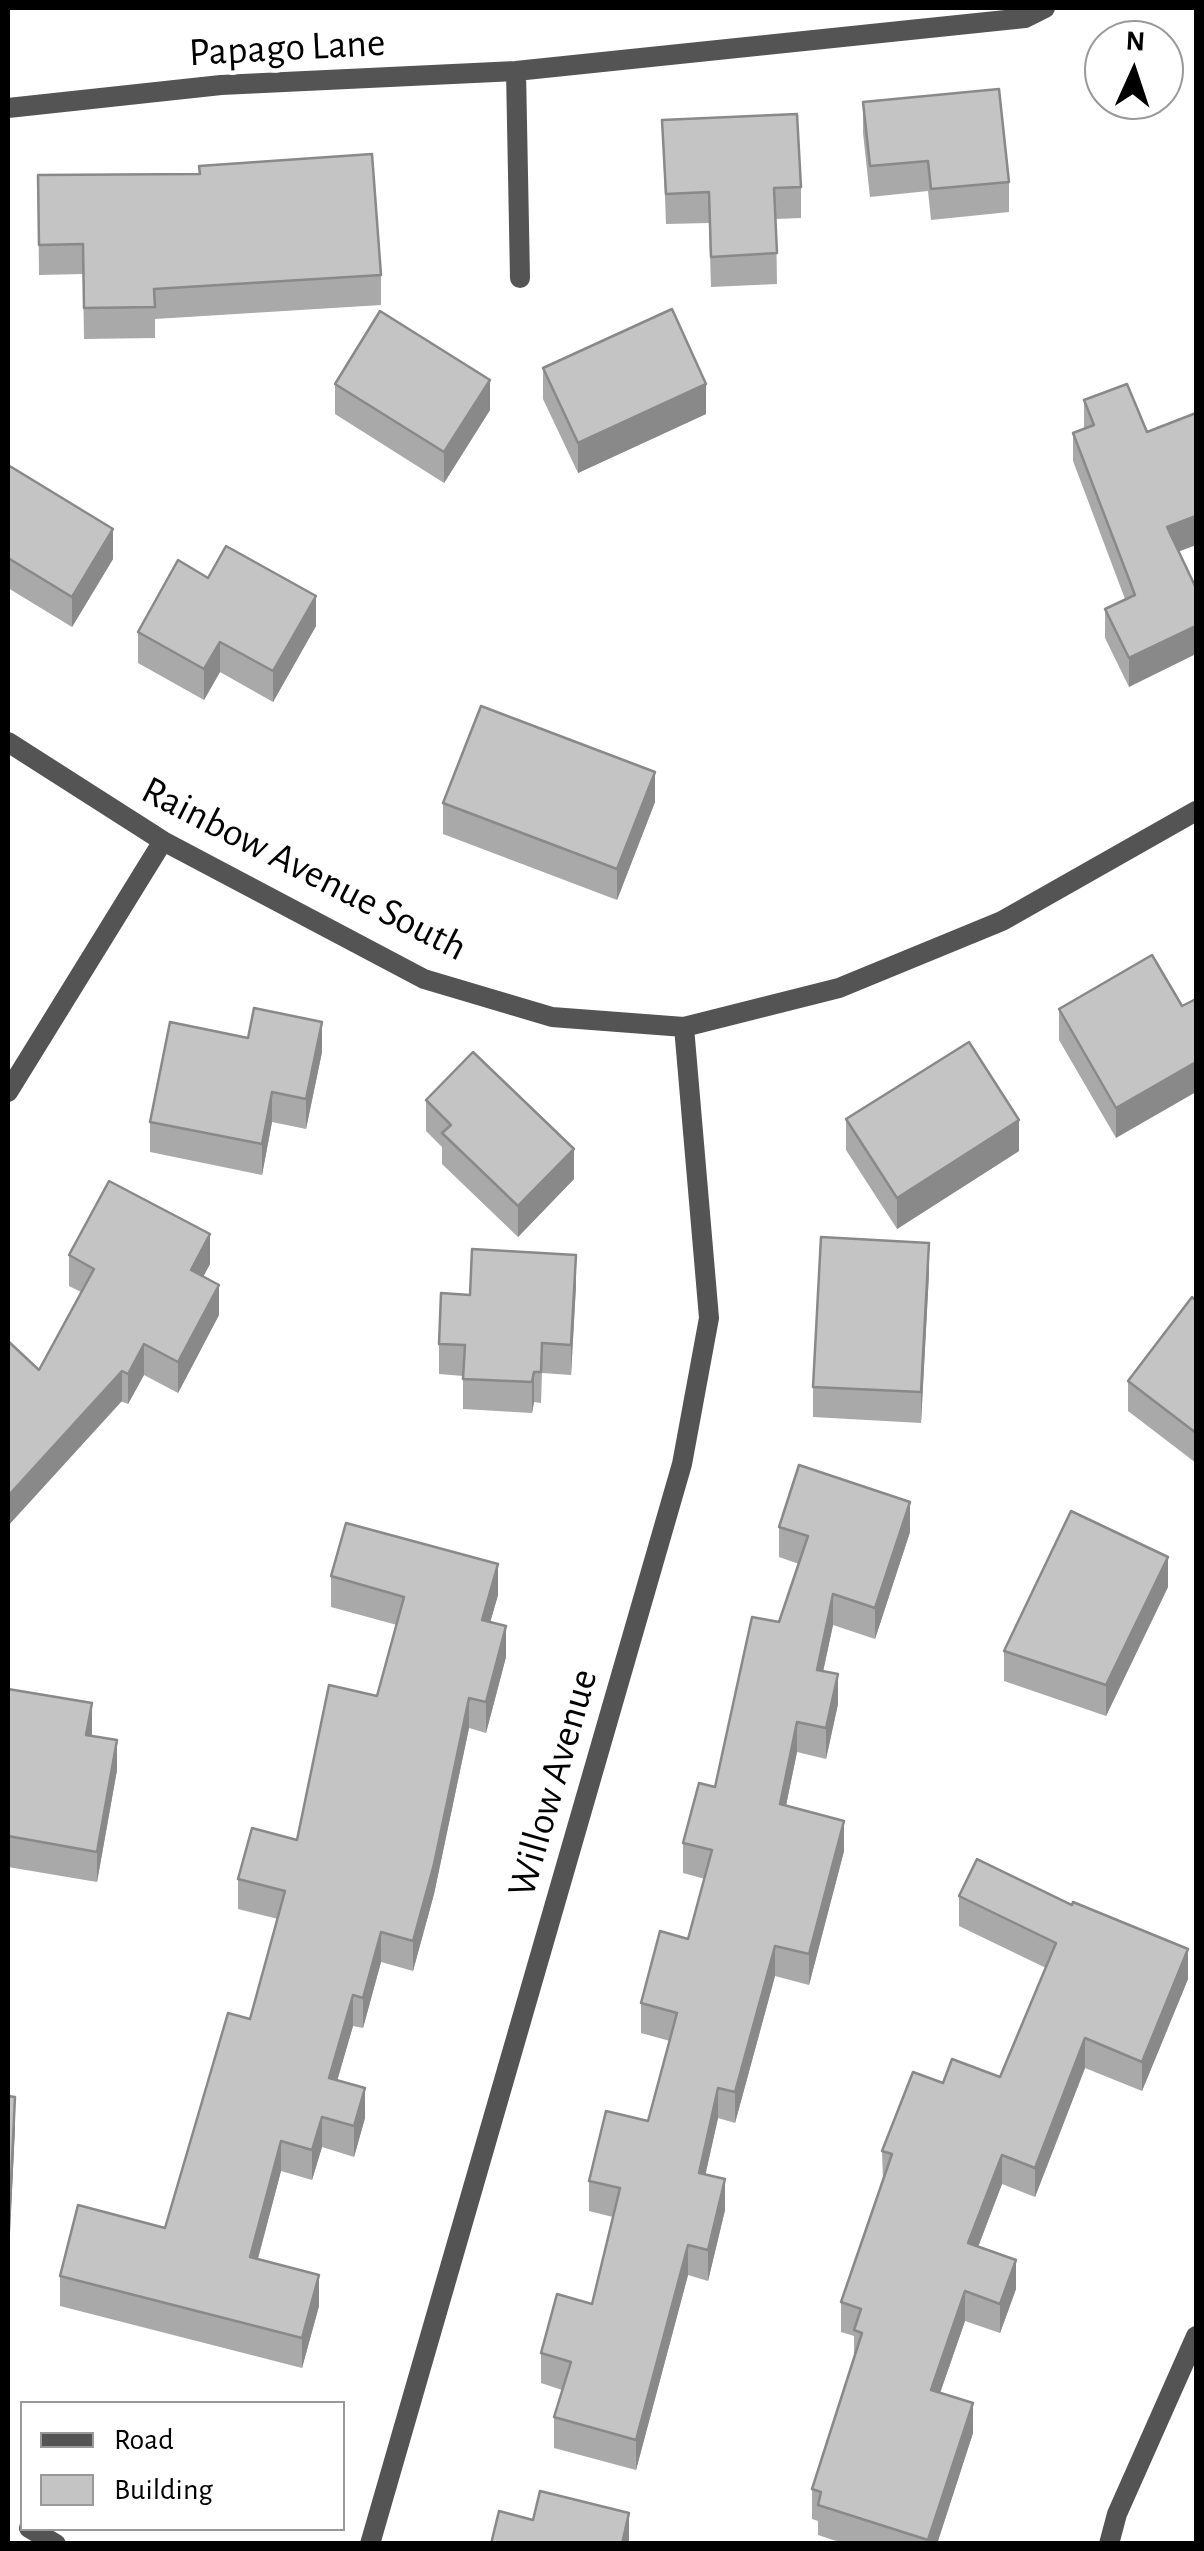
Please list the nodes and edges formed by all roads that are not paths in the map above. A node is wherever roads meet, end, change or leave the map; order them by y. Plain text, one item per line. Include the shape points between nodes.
1 (1046, 8) edge
2 (516, 71) junction
3 (8, 108) edge
4 (520, 278) dead end
5 (8, 742) edge
6 (1196, 811) edge
7 (162, 841) junction
8 (684, 1027) junction
9 (8, 1092) edge
10 (1196, 2336) edge
11 (33, 2531) edge
12 (56, 2544) edge
13 (370, 2544) edge
14 (1108, 2544) edge

1 - 2 street, Papago Lane via 1025,18
2 - 3 street, Papago Lane via 221,85
2 - 4 street
5 - 7 street, Rainbow Avenue South
6 - 8 street, Rainbow Avenue South via 1002,921 840,988
7 - 8 street, Rainbow Avenue South via 424,978 552,1017
7 - 9 street
8 - 13 street, Willow Avenue via 709,1318 682,1464
10 - 14 street
11 - 12 street

